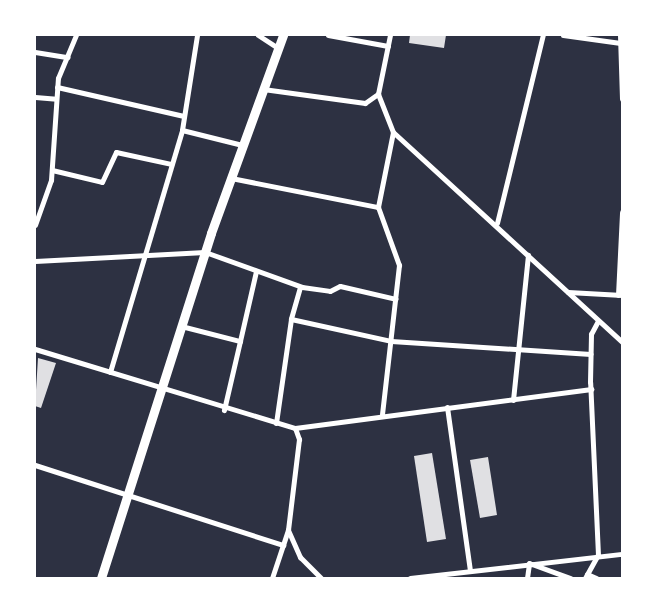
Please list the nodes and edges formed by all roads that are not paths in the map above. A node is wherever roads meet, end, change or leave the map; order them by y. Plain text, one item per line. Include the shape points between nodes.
1 (76, 35) edge
2 (197, 35) edge
3 (258, 35) edge
4 (283, 35) edge
5 (328, 35) edge
6 (390, 35) edge
7 (543, 35) edge
8 (563, 35) edge
9 (620, 35) edge
10 (620, 43) junction
11 (388, 46) junction
12 (278, 48) junction
13 (35, 52) edge
14 (68, 57) junction
15 (57, 87) junction
16 (262, 88) junction
17 (378, 94) junction
18 (35, 97) edge
19 (56, 99) junction
20 (622, 99) edge
21 (184, 116) junction
22 (182, 130) junction
23 (393, 132) junction
24 (242, 145) junction
25 (171, 164) junction
26 (52, 170) junction
27 (231, 178) junction
28 (378, 207) junction
29 (622, 212) edge
30 (497, 223) junction
31 (35, 225) edge
32 (621, 236) edge
33 (205, 252) junction
34 (144, 253) junction
35 (528, 255) junction
36 (35, 261) edge
37 (256, 271) junction
38 (300, 287) junction
39 (568, 292) junction
40 (620, 295) edge
41 (396, 299) junction
42 (292, 319) junction
43 (598, 321) junction
44 (182, 326) junction
45 (240, 341) junction
46 (390, 341) junction
47 (622, 342) edge
48 (35, 348) edge
49 (518, 352) junction
50 (591, 354) junction
51 (110, 372) junction
52 (162, 388) junction
53 (591, 389) junction
54 (512, 400) junction
55 (447, 408) junction
56 (224, 410) junction
57 (382, 414) junction
58 (276, 423) junction
59 (295, 428) junction
60 (35, 465) edge
61 (127, 496) junction
62 (288, 530) junction
63 (283, 545) junction
64 (622, 554) edge
65 (598, 555) junction
66 (529, 563) junction
67 (471, 570) junction
68 (586, 576) edge
69 (101, 578) edge
70 (272, 578) edge
71 (321, 578) edge
72 (410, 578) edge
73 (473, 578) edge
74 (527, 578) edge
75 (570, 578) edge
76 (596, 578) edge

1 - 14 street
2 - 21 street
3 - 12 street
4 - 12 main road
5 - 11 street
6 - 11 street
7 - 30 street
8 - 10 street
9 - 10 street
10 - 20 street
11 - 17 street
12 - 16 main road
13 - 14 street
14 - 15 street
15 - 19 street
15 - 21 street
16 - 17 street via 365,103
16 - 24 main road
17 - 23 street
18 - 19 street
19 - 26 street
21 - 22 street
22 - 24 street
22 - 25 street
23 - 28 street
23 - 30 street
24 - 27 main road
25 - 26 street via 116,152 102,182
25 - 34 street
26 - 31 street
27 - 28 street
27 - 33 main road
28 - 41 street via 400,265
29 - 32 street
30 - 35 street
32 - 40 street
33 - 34 street
33 - 37 street
33 - 44 main road
34 - 36 street
34 - 51 street
35 - 39 street
35 - 49 street
37 - 38 street
37 - 45 street
38 - 41 street via 330,291 340,286
38 - 42 street
39 - 40 street
39 - 43 street
41 - 46 street
42 - 46 street
42 - 58 street
43 - 47 street
43 - 50 street via 591,334
44 - 45 street
44 - 52 main road
45 - 56 street
46 - 49 street
46 - 57 street
48 - 51 street
49 - 50 street
49 - 54 street
50 - 53 street
51 - 52 street
52 - 56 street
52 - 61 main road
53 - 54 street
53 - 65 street
54 - 55 street
55 - 57 street
55 - 67 street
56 - 58 street
57 - 59 street
58 - 59 street
59 - 62 street via 299,439
60 - 61 street
61 - 63 street
61 - 69 main road
62 - 63 street
62 - 71 street via 300,556
63 - 70 street
64 - 65 street
65 - 66 street
65 - 68 street
66 - 67 street
66 - 74 street
66 - 75 street
67 - 72 street
67 - 73 street
68 - 76 street

